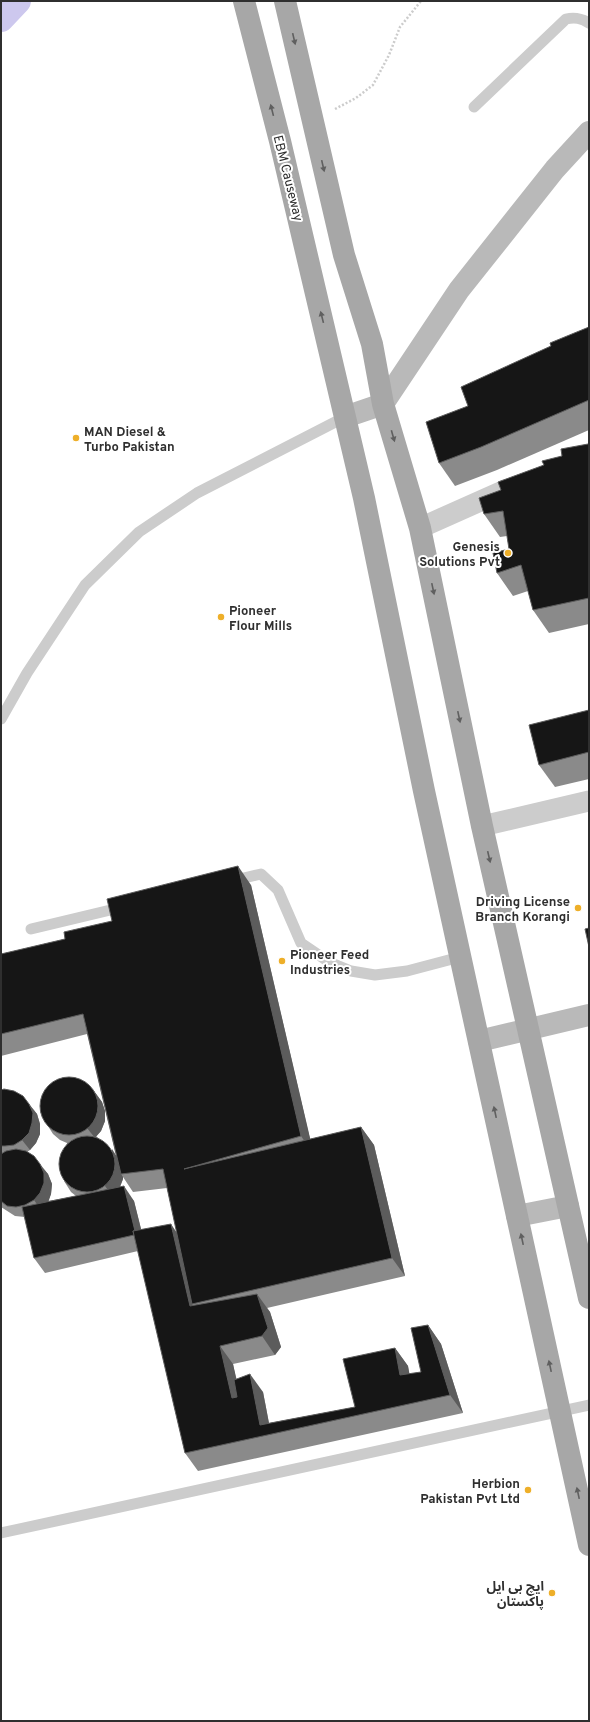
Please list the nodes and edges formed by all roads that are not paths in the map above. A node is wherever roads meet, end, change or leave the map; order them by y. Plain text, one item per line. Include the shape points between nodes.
1 (244, 1) edge
2 (285, 1) edge
3 (589, 23) edge
4 (474, 107) dead end
5 (589, 132) edge
6 (384, 404) junction
7 (345, 417) junction
8 (526, 480) edge
9 (420, 528) junction
10 (1, 719) edge
11 (589, 801) edge
12 (482, 826) junction
13 (222, 884) edge
14 (130, 906) edge
15 (30, 929) dead end
16 (460, 957) junction
17 (589, 1015) edge
18 (528, 1029) junction
19 (479, 1040) junction
20 (568, 1206) junction
21 (517, 1216) junction
22 (588, 1291) edge
23 (589, 1405) edge
24 (560, 1412) junction
25 (1, 1533) edge
26 (589, 1545) edge

7 -> 1 main road, EBM Causeway
2 -> 6 main road via 344,255 372,344
3 - 4 lane via 582,19 566,19
5 - 6 main road via 459,290
6 - 7 main road
6 -> 9 main road
7 - 10 lane via 197,493 139,532 85,585 27,673
7 - 16 main road, EBM Causeway
8 - 9 street
9 -> 12 main road
11 - 12 street
12 -> 18 main road
13 - 16 lane via 261,874 278,890 301,943 329,962 351,971 375,975 407,971
14 - 15 lane
16 - 19 main road, EBM Causeway
17 - 18 main road
18 - 19 main road
18 - 20 main road
21 -> 19 main road, EBM Causeway
20 - 21 main road
20 - 22 main road
24 -> 21 main road, EBM Causeway
23 - 24 lane
24 - 25 lane
26 -> 24 main road, EBM Causeway

